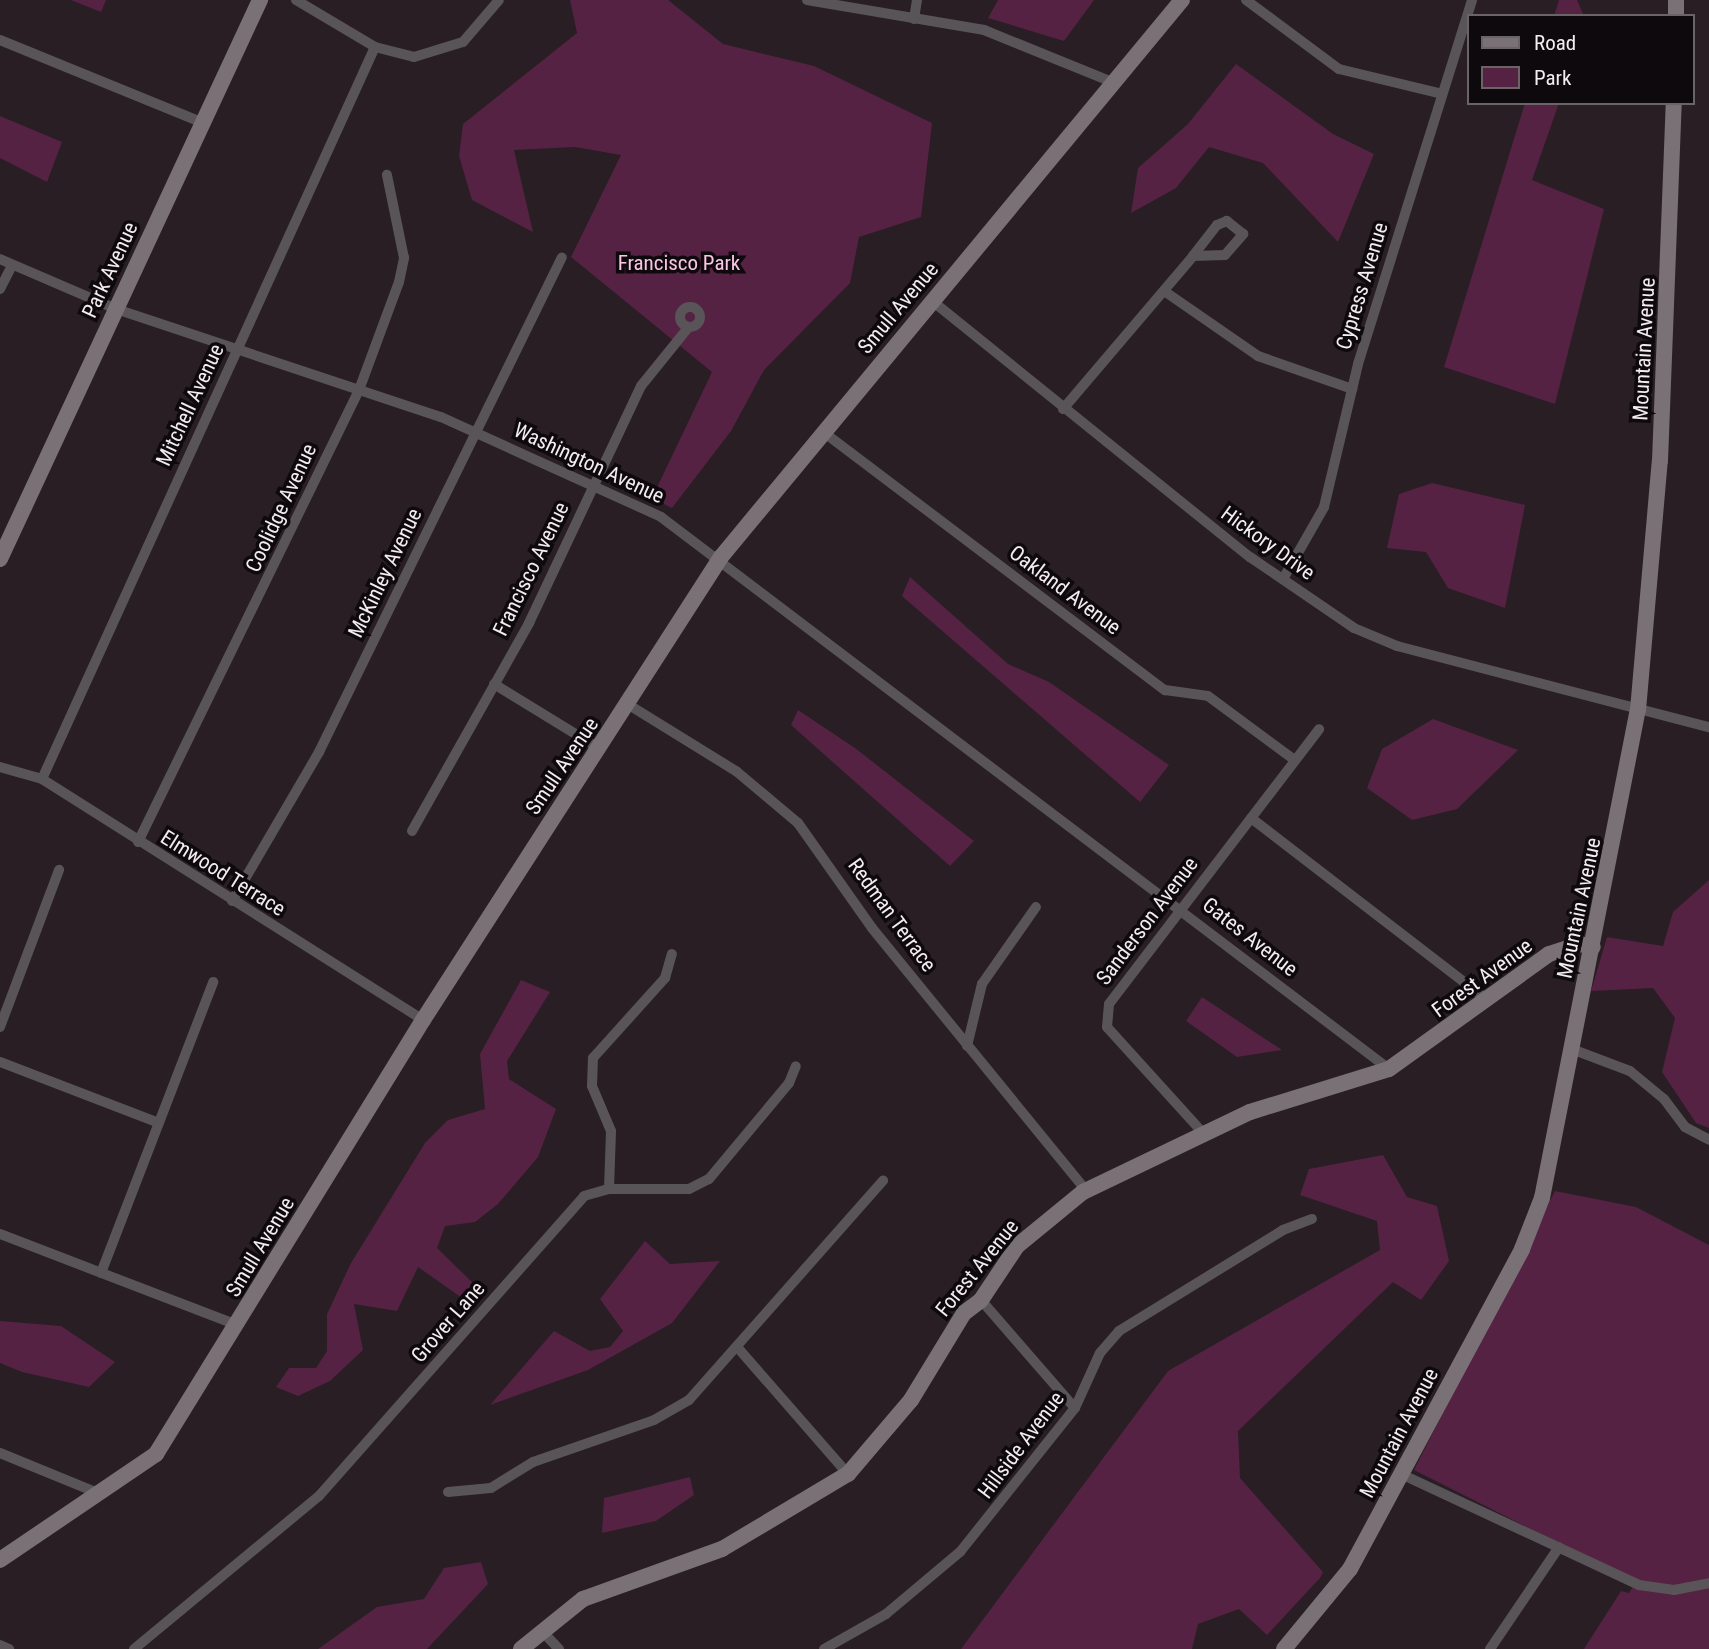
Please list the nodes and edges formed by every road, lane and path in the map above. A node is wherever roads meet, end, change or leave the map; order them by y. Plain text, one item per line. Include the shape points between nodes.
1 (260, 0) edge
2 (296, 0) edge
3 (499, 0) edge
4 (807, 0) edge
5 (917, 0) edge
6 (1182, 0) edge
7 (1246, 0) edge
8 (1472, 0) edge
9 (914, 19) junction
10 (0, 40) edge
11 (375, 47) junction
12 (1112, 82) junction
13 (1442, 93) junction
14 (1674, 105) edge
15 (203, 123) junction
16 (387, 175) dead end
17 (1193, 256) junction
18 (562, 257) dead end
19 (0, 259) edge
20 (12, 265) junction
21 (0, 289) edge
22 (1167, 293) junction
23 (931, 300) junction
24 (116, 309) junction
25 (688, 327) dead end
26 (237, 349) junction
27 (1352, 389) junction
28 (359, 390) junction
29 (1063, 409) junction
30 (822, 431) junction
31 (475, 432) junction
32 (594, 484) junction
33 (721, 558) junction
34 (0, 559) edge
35 (1283, 579) junction
36 (494, 684) junction
37 (629, 705) junction
38 (1638, 710) junction
39 (1709, 727) edge
40 (1318, 729) dead end
41 (597, 747) junction
42 (1293, 759) junction
43 (0, 767) edge
44 (42, 779) junction
45 (1251, 818) junction
46 (412, 831) dead end
47 (1088, 836) joint
48 (138, 842) junction
49 (59, 870) dead end
50 (232, 901) junction
51 (1036, 907) dead end
52 (1180, 907) junction
53 (1593, 947) junction
54 (672, 954) dead end
55 (213, 982) dead end
56 (1489, 1001) junction
57 (423, 1020) junction
58 (0, 1027) edge
59 (967, 1046) junction
60 (1569, 1048) junction
61 (0, 1062) edge
62 (796, 1066) dead end
63 (1389, 1069) junction
64 (159, 1123) junction
65 (1204, 1134) junction
66 (1709, 1140) edge
67 (883, 1181) dead end
68 (608, 1189) junction
69 (1086, 1189) junction
70 (1312, 1219) dead end
71 (0, 1234) edge
72 (101, 1273) junction
73 (981, 1300) junction
74 (237, 1325) junction
75 (738, 1348) junction
76 (1075, 1409) junction
77 (0, 1453) edge
78 (848, 1474) junction
79 (1401, 1474) junction
80 (448, 1492) dead end
81 (98, 1493) junction
82 (1559, 1547) junction
83 (0, 1560) edge
84 (1709, 1583) edge
85 (541, 1631) junction
86 (0, 1646) edge
87 (9, 1649) edge
88 (134, 1649) edge
89 (521, 1649) edge
90 (559, 1649) edge
91 (824, 1649) edge
92 (1284, 1649) edge
93 (1490, 1649) edge

1 - 15 street, Park Avenue
2 - 11 street
3 - 11 street via 470,36 440,53 406,57
4 - 9 street
5 - 9 street
6 - 12 street, Smull Avenue
7 - 13 street via 1339,69
8 - 13 street, Cypress Avenue
9 - 12 street via 984,30
10 - 15 street
11 - 26 street, Mitchell Avenue
12 - 23 street, Smull Avenue
13 - 27 street, Cypress Avenue
14 - 38 street, Mountain Avenue via 1660,461
15 - 24 street, Park Avenue
16 - 28 street, Coolidge Avenue via 404,258
17 - 17 street via 1225,255 1243,234 1227,221 1217,225
17 - 22 street
18 - 31 street, McKinley Avenue
19 - 20 street, Washington Avenue
20 - 21 street
20 - 24 street, Washington Avenue
22 - 27 street via 1258,356
22 - 29 street
23 - 29 street, Hickory Drive
23 - 30 street, Smull Avenue
24 - 26 street, Washington Avenue
24 - 34 street, Park Avenue
25 - 32 street, Francisco Avenue via 641,386
26 - 28 street, Washington Avenue
26 - 44 street, Mitchell Avenue
27 - 35 street, Cypress Avenue via 1317,528
28 - 31 street, Washington Avenue
28 - 48 street, Coolidge Avenue
29 - 35 street, Hickory Drive
30 - 33 street, Smull Avenue
30 - 42 street, Oakland Avenue via 1165,690 1208,696
31 - 32 street, Washington Avenue
31 - 50 street, McKinley Avenue via 320,752
32 - 33 street, Washington Avenue via 661,517
32 - 36 street, Francisco Avenue
33 - 37 street, Smull Avenue
33 - 47 street, Washington Avenue
35 - 38 street, Hickory Drive via 1354,628 1398,646
36 - 41 street
36 - 46 street, Francisco Avenue
37 - 41 street, Smull Avenue
37 - 59 street, Redman Terrace via 736,771 798,823
38 - 39 street, Hickory Drive
38 - 53 street, Mountain Avenue
40 - 42 street, Sanderson Avenue
41 - 57 street, Smull Avenue
42 - 45 street, Sanderson Avenue
43 - 44 street, Elmwood Terrace
44 - 48 street, Elmwood Terrace
45 - 52 street, Sanderson Avenue
45 - 56 street
47 - 52 street, Gates Avenue
48 - 50 street, Elmwood Terrace
49 - 58 street
50 - 57 street, Elmwood Terrace
51 - 59 street via 982,984
52 - 63 street, Gates Avenue
52 - 65 street, Sanderson Avenue via 1109,1004 1107,1027
53 - 56 street, Forest Avenue via 1580,944 1549,954
53 - 60 street, Mountain Avenue
54 - 68 street via 666,978 593,1058 592,1086 611,1131
55 - 64 street
56 - 63 street, Forest Avenue
57 - 74 street, Smull Avenue
59 - 69 street, Redman Terrace
60 - 66 street via 1630,1071 1664,1099 1685,1127
60 - 79 street, Mountain Avenue via 1530,1233
61 - 64 street
62 - 68 street, Grover Lane via 789,1083 709,1179 670,1192
63 - 65 street, Forest Avenue via 1250,1112
64 - 72 street
65 - 69 street, Forest Avenue
67 - 75 street
68 - 88 street, Grover Lane via 573,1207 319,1496
69 - 73 street, Forest Avenue via 1017,1246
70 - 76 street, Hillside Avenue via 1283,1230 1119,1331 1100,1353
71 - 72 street
72 - 74 street
73 - 76 street
73 - 78 street, Forest Avenue via 964,1313 911,1400
74 - 81 street, Smull Avenue via 156,1454
75 - 78 street
75 - 80 street via 698,1393 667,1414 547,1456 491,1488
76 - 91 street, Hillside Avenue via 961,1552 886,1614
77 - 81 street
78 - 85 street, Forest Avenue via 766,1528 583,1599
79 - 82 street
79 - 92 street, Mountain Avenue via 1340,1587
81 - 83 street, Smull Avenue
82 - 84 street via 1650,1588
82 - 93 street
85 - 89 street, Forest Avenue
85 - 90 street
86 - 87 street

